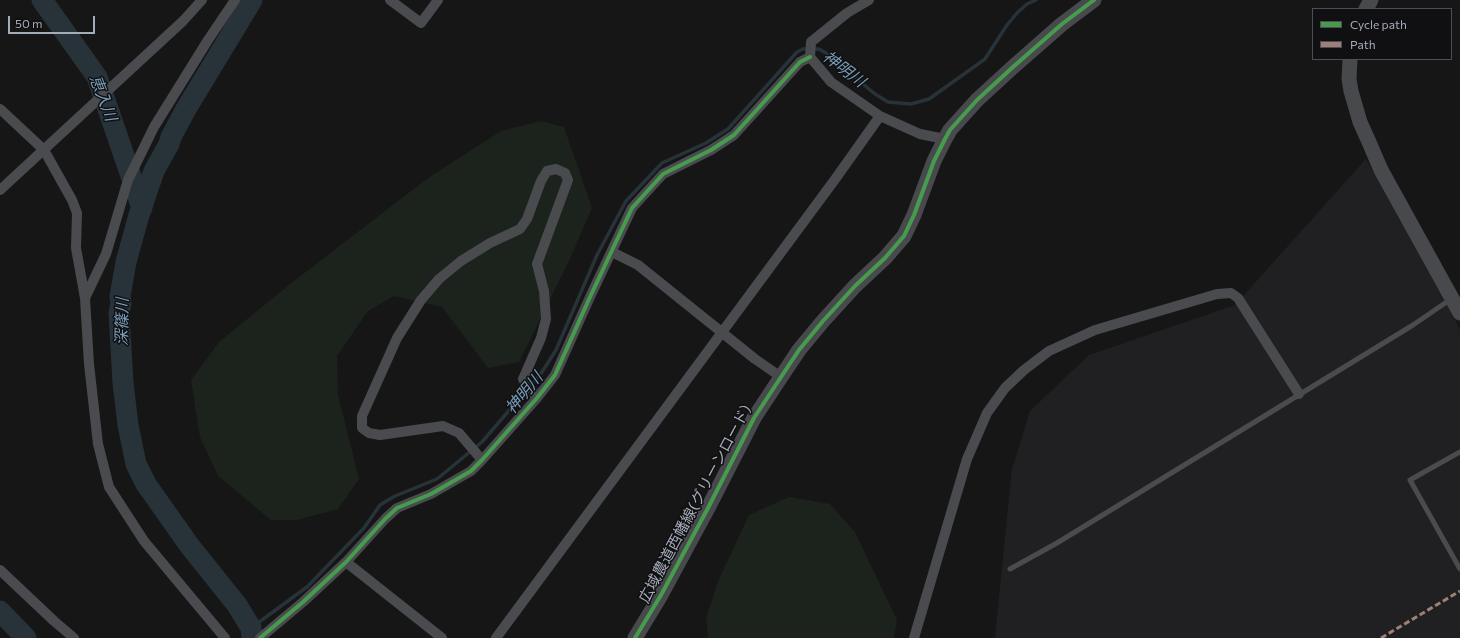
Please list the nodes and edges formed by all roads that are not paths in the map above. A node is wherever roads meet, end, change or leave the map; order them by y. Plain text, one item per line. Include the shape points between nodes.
1 (202, 0) edge
2 (235, 0) edge
3 (390, 0) edge
4 (438, 0) edge
5 (869, 0) edge
6 (1094, 0) edge
7 (810, 57) junction
8 (1350, 60) edge
9 (0, 109) edge
10 (880, 116) junction
11 (944, 139) junction
12 (44, 150) junction
13 (0, 190) edge
14 (612, 252) junction
15 (85, 298) junction
16 (1451, 298) junction
17 (1460, 313) edge
18 (721, 333) junction
19 (781, 377) junction
20 (1299, 394) junction
21 (535, 396) junction
22 (1460, 452) edge
23 (480, 458) junction
24 (346, 562) junction
25 (1010, 568) dead end
26 (1460, 569) edge
27 (0, 570) edge
28 (265, 636) edge
29 (74, 638) edge
30 (225, 638) edge
31 (442, 638) edge
32 (496, 638) edge
33 (635, 638) edge
34 (914, 638) edge

1 - 12 street via 183,21
2 - 15 street via 154,127 128,180 106,254
3 - 4 street via 421,23
5 - 7 street via 847,13 811,42
6 - 11 street, 広域農道西幡線(グリーンロード) via 1062,24 983,94
7 - 10 street via 831,82
7 - 14 street via 800,62 734,135 658,178 632,208
8 - 16 street via 1349,79 1360,122 1381,170
9 - 12 street
10 - 11 street via 920,134
10 - 18 street
11 - 19 street, 広域農道西幡線(グリーンロード) via 904,236 823,321
12 - 13 street
12 - 15 street via 77,213 76,248
14 - 18 street via 638,265
14 - 21 street via 555,375
15 - 30 street via 98,444 109,487 144,541
16 - 17 street
16 - 20 lane via 1413,325
18 - 19 street
18 - 32 street
19 - 33 street, 広域農道西幡線(グリーンロード) via 754,418 665,588
20 - 25 lane via 1057,543
20 - 34 street via 1238,298 1231,293 1216,294 1095,330 1049,351 1006,388 988,414 967,459
21 - 23 street
21 - 23 street via 522,379 541,338 546,319 544,291 537,264 568,180 565,173 556,169 547,171 527,219 520,229 461,261 439,279 421,300 397,338 362,416 362,428 369,433 380,435 443,426 458,433
22 - 26 lane via 1410,480
23 - 24 street via 471,471 431,494 397,508
24 - 28 street
24 - 31 street
27 - 29 street

